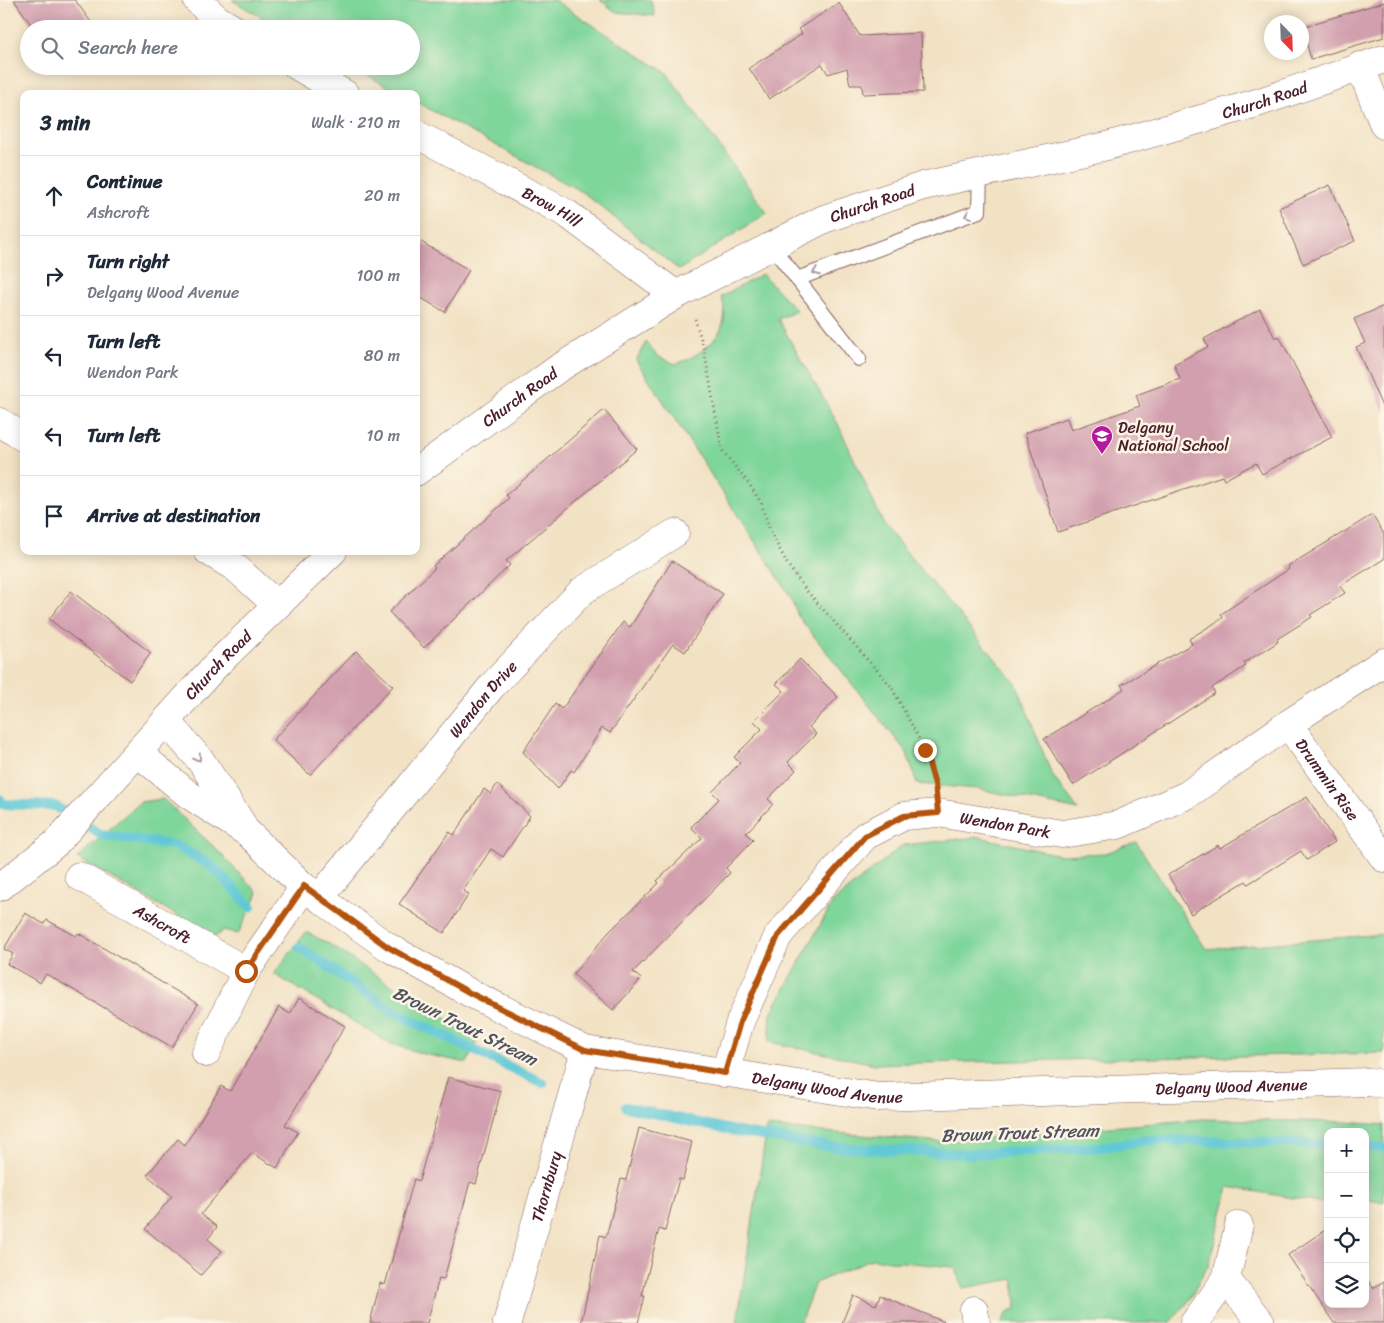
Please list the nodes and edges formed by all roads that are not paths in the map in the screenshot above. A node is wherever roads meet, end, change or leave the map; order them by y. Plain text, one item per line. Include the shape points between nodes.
1 (197, 0) edge
2 (219, 20) edge
3 (1372, 62) edge
4 (312, 75) edge
5 (338, 90) edge
6 (1384, 125) edge
7 (420, 136) edge
8 (980, 174) junction
9 (770, 245) junction
10 (797, 279) junction
11 (676, 295) junction
12 (859, 360) dead end
13 (0, 422) edge
14 (20, 435) edge
15 (420, 469) edge
16 (675, 533) dead end
17 (215, 555) edge
18 (329, 555) edge
19 (277, 605) junction
20 (1384, 662) edge
21 (166, 721) junction
22 (1288, 724) junction
23 (138, 753) junction
24 (248, 833) junction
25 (1384, 858) edge
26 (79, 876) dead end
27 (0, 887) edge
28 (312, 892) junction
29 (246, 971) junction
30 (585, 1050) junction
31 (206, 1053) dead end
32 (725, 1073) junction
33 (1384, 1084) edge
34 (1239, 1225) dead end
35 (1226, 1279) junction
36 (507, 1323) edge
37 (1194, 1323) edge
38 (1261, 1323) edge

1 - 2 street
3 - 6 street
3 - 8 street, Church Road via 1258,102 1107,146
4 - 5 street
7 - 11 street, Brow Hill via 566,213
8 - 9 street, Church Road via 923,186 824,218
8 -> 10 lane via 979,211
9 - 10 lane
9 - 11 street, Church Road
10 - 12 lane
11 - 15 street, Church Road via 556,370
13 - 14 street
16 - 28 street, Wendon Drive via 582,591 492,686
17 - 19 street via 236,568
18 - 19 street, Church Road
19 - 21 street, Church Road via 216,665
20 - 22 street, Wendon Park
21 - 23 street, Church Road
21 -> 24 street, Delgany Wood Avenue via 201,761
22 - 25 street, Drummin Rise
22 - 32 street, Wendon Park via 1187,795 1118,825 1062,834 938,813 904,816 865,836 778,936 740,1022
23 - 24 street, Delgany Wood Avenue via 189,795
23 - 27 street, Church Road via 56,844
24 - 28 street, Delgany Wood Avenue
26 - 29 street, Ashcroft
28 - 29 street
28 - 30 street, Delgany Wood Avenue via 388,947 470,993
29 - 31 street
30 - 32 street, Delgany Wood Avenue
30 - 36 street, Thornbury
32 - 33 street, Delgany Wood Avenue via 878,1097
34 - 35 street
35 - 37 street
35 - 38 street

